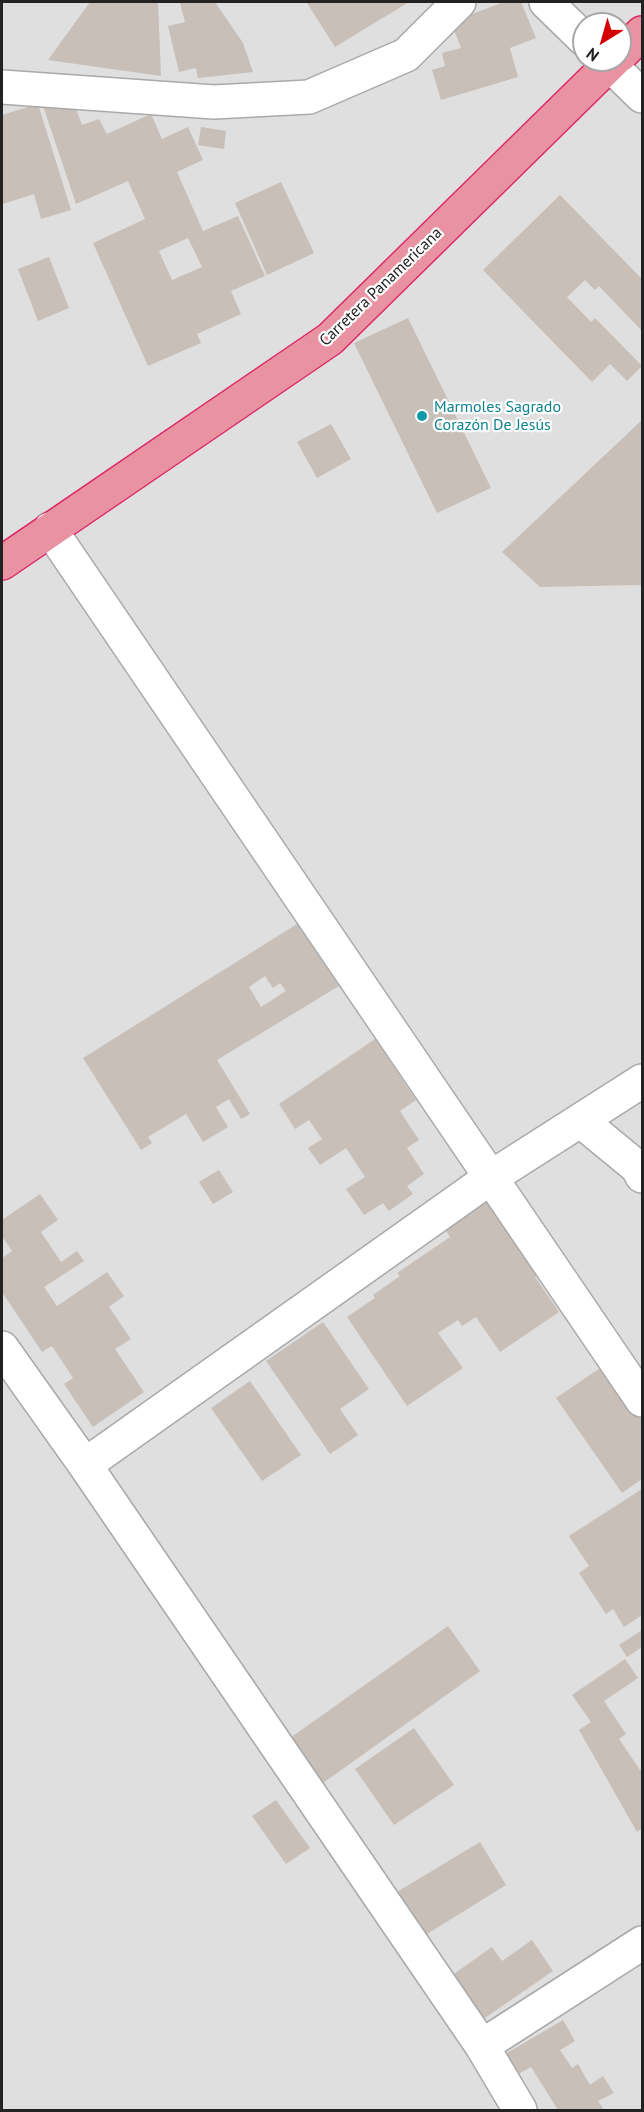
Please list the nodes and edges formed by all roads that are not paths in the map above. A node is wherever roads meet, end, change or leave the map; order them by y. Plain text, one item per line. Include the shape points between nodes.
1 (459, 2) edge
2 (546, 2) edge
3 (572, 27) edge
4 (600, 72) edge
5 (622, 72) edge
6 (2, 87) edge
7 (642, 96) edge
8 (50, 529) junction
9 (2, 563) edge
10 (642, 1081) edge
11 (581, 1121) junction
12 (642, 1176) edge
13 (490, 1178) junction
14 (2, 1348) edge
15 (642, 1400) edge
16 (85, 1465) junction
17 (642, 1942) edge
18 (482, 2046) junction
19 (520, 2110) edge

1 - 6 street via 406,55 309,97 214,102
2 - 3 street
4 - 8 highway, Carretera Panamericana via 330,339
5 - 7 street
8 - 9 highway, Carretera Panamericana
8 - 13 street
10 - 11 street
11 - 12 street via 637,1167
11 - 13 street
13 - 15 street
13 - 16 street
14 - 16 street
16 - 18 street
17 - 18 street
18 - 19 street

